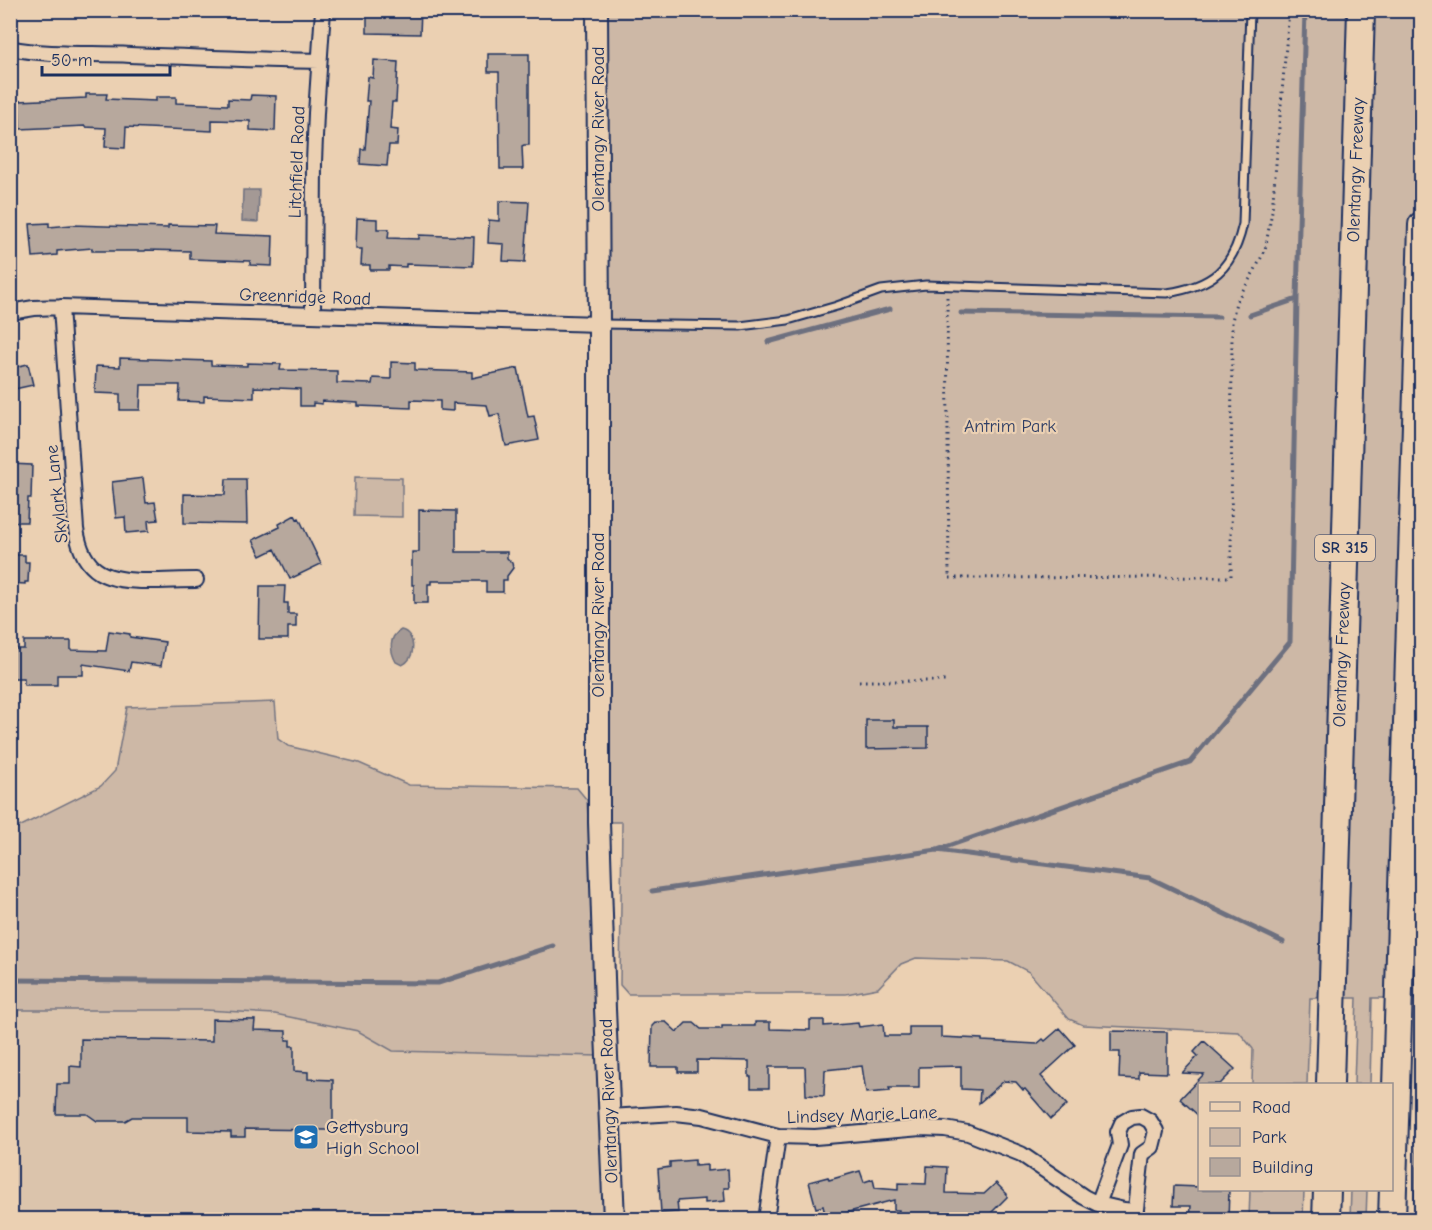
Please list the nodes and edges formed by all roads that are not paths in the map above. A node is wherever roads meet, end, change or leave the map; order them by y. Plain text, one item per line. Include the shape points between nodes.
1 (323, 10) edge
2 (597, 10) edge
3 (1250, 10) edge
4 (1361, 11) edge
5 (10, 48) edge
6 (319, 61) junction
7 (1422, 225) edge
8 (61, 307) junction
9 (10, 312) edge
10 (313, 314) junction
11 (599, 324) junction
12 (196, 580) dead end
13 (1330, 1083) edge
14 (609, 1117) junction
15 (778, 1136) junction
16 (1393, 1187) edge
17 (1327, 1191) edge
18 (1393, 1191) edge
19 (1098, 1204) junction
20 (1135, 1215) edge
21 (614, 1220) edge
22 (766, 1220) edge
23 (1326, 1220) edge
24 (1392, 1220) edge

1 - 6 street, Litchfield Road
2 - 11 main road, Olentangy River Road
3 - 11 lane via 1243,224 1232,255 1207,281 1167,293 926,285 881,290 788,320 740,326
4 - 13 highway, Olentangy Freeway / SR 315
5 - 6 street
6 - 10 street, Litchfield Road
7 - 16 highway
8 - 9 street, Greenridge Road
8 - 10 street, Greenridge Road
8 - 12 street, Skylark Lane via 76,529 83,555 93,567 118,580
10 - 11 street, Greenridge Road
11 - 14 main road, Olentangy River Road via 599,799
14 - 15 street, Lindsey Marie Lane via 676,1113
14 - 21 main road, Olentangy River Road
15 - 19 street, Lindsey Marie Lane via 815,1137 921,1128 969,1132 1021,1154
15 - 22 street
17 - 23 highway
18 - 24 highway
19 - 20 street, Lindsey Marie Lane
19 - 20 street via 1120,1145 1118,1132 1122,1123 1141,1116 1150,1120 1156,1131 1152,1147 1142,1154

